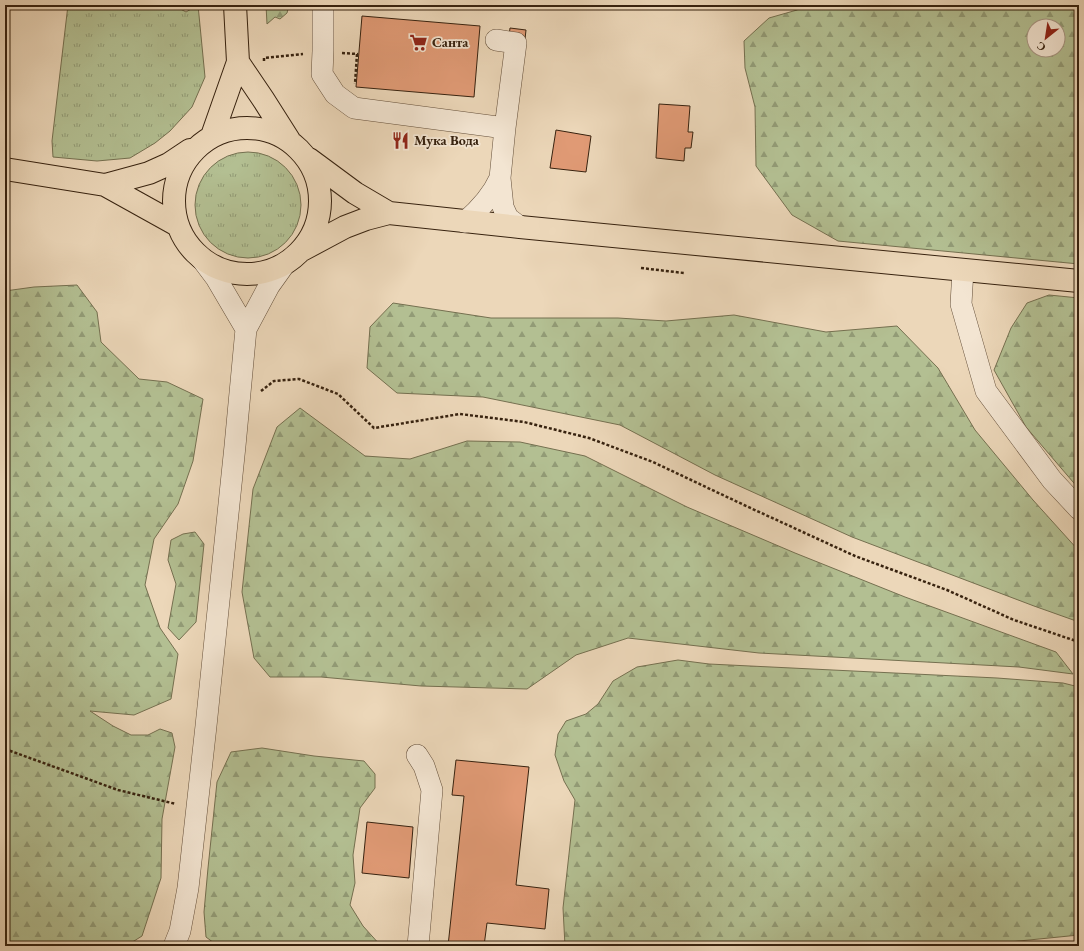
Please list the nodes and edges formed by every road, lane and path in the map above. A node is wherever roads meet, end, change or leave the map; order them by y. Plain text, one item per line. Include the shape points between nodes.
1 (235, 5) edge
2 (323, 5) edge
3 (496, 40) dead end
4 (323, 52) junction
5 (238, 62) junction
6 (264, 64) dead end
7 (355, 84) dead end
8 (505, 128) junction
9 (289, 140) junction
10 (205, 141) junction
11 (307, 158) junction
12 (5, 169) edge
13 (500, 178) junction
14 (105, 185) junction
15 (389, 213) junction
16 (465, 222) junction
17 (177, 225) junction
18 (520, 228) junction
19 (302, 250) junction
20 (201, 258) junction
21 (284, 264) junction
22 (641, 268) dead end
23 (963, 270) junction
24 (684, 273) dead end
25 (1079, 281) edge
26 (246, 329) junction
27 (259, 392) dead end
28 (1079, 509) edge
29 (1079, 642) edge
30 (5, 749) edge
31 (417, 755) dead end
32 (196, 809) junction
33 (174, 946) edge
34 (418, 946) edge

1 - 5 main road
2 - 4 street
3 - 8 street via 516,43
4 - 6 path via 264,58
4 - 7 path via 357,54
4 - 8 street via 322,74 335,94 354,108
5 - 9 main road
5 - 10 main road
8 - 13 street
9 - 10 main road via 271,131 251,127 230,129
9 - 11 main road
10 - 14 main road via 169,164 149,173
10 - 17 main road via 184,162 175,182 173,204
11 - 15 main road
11 - 19 main road via 318,180 321,204 315,229
12 - 14 main road
13 - 16 street via 495,190
13 - 18 street via 503,207 508,218
14 - 17 main road
15 - 16 main road
15 - 19 main road via 366,218
16 - 18 main road
17 - 20 main road via 187,243
18 - 23 main road
19 - 21 main road
20 - 21 main road via 220,269 241,274 264,273
20 - 26 street
21 - 26 street
22 - 24 path
23 - 25 main road
23 - 28 street via 961,304 986,391 1052,480
26 - 32 street
27 - 29 path via 274,381 299,379 338,394 374,428 460,414 524,422 589,438 653,462 855,556 947,590 1014,620
30 - 32 path via 118,790
31 - 34 street via 424,766 432,790
32 - 33 street via 188,888 180,931

